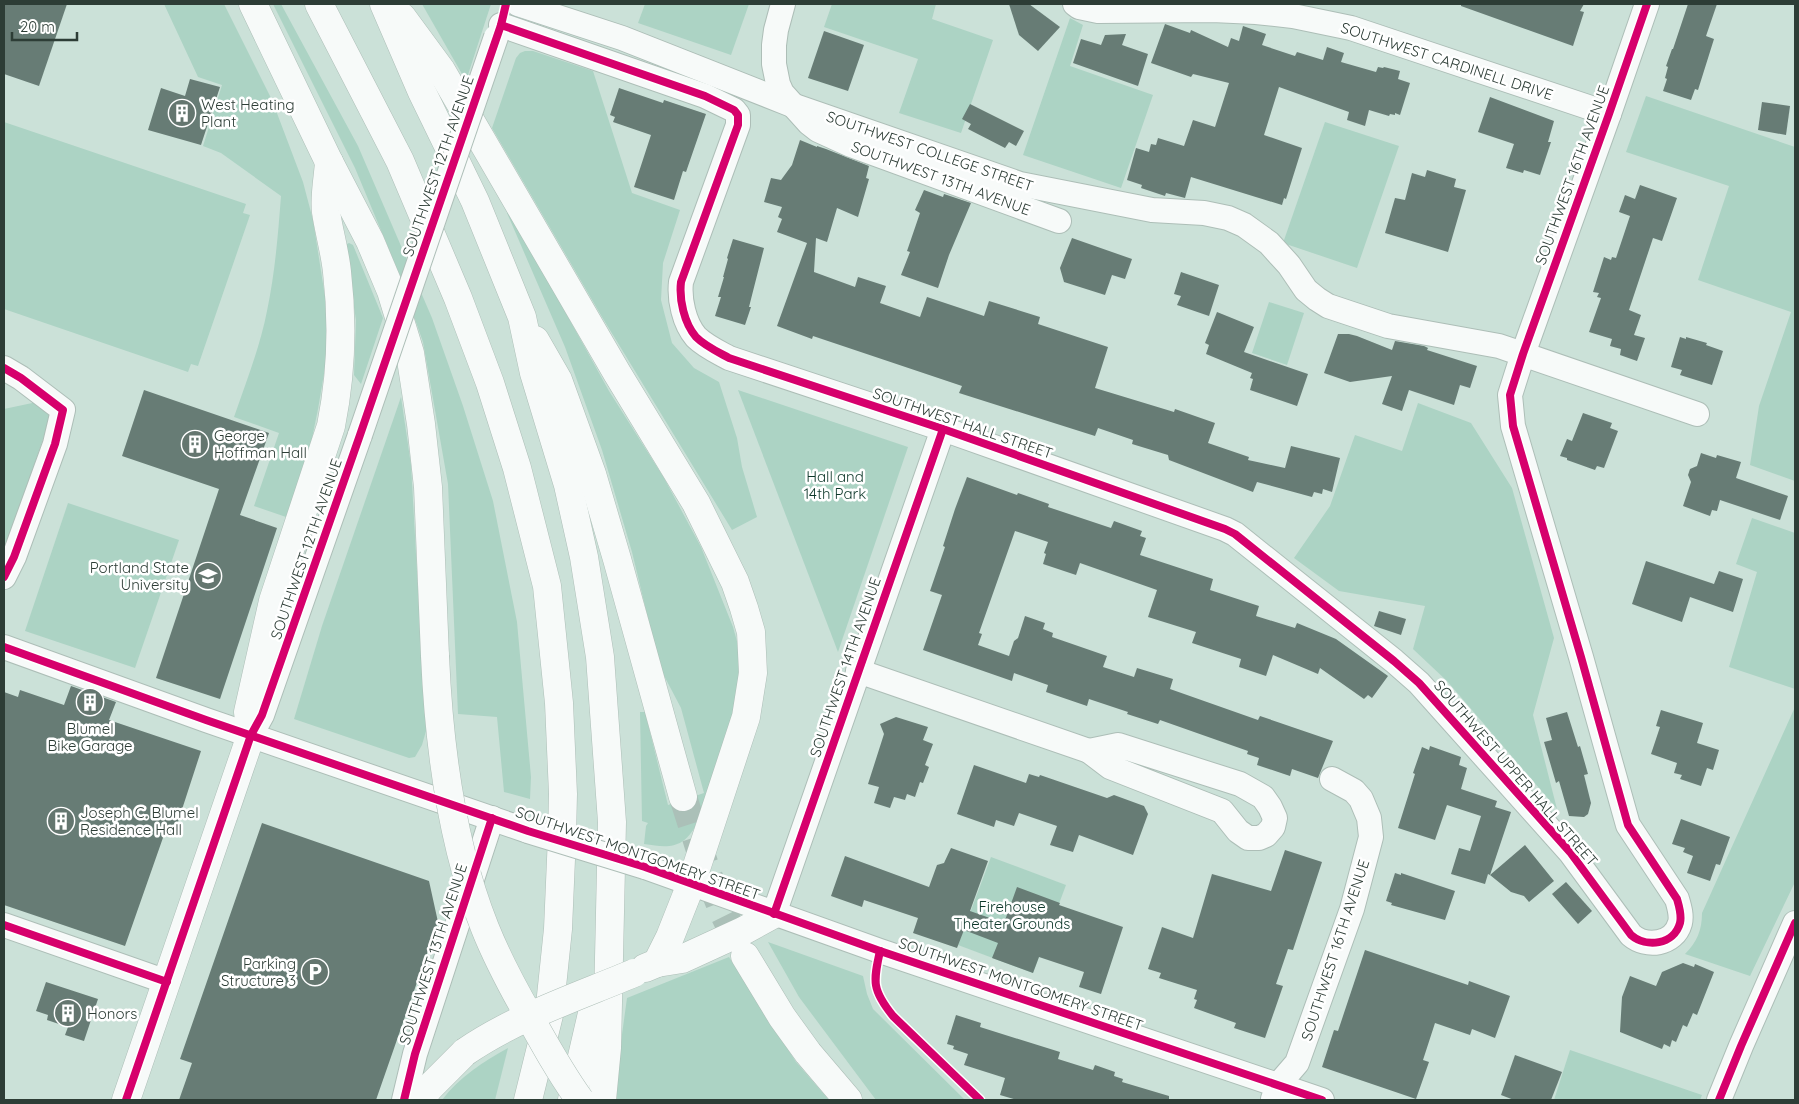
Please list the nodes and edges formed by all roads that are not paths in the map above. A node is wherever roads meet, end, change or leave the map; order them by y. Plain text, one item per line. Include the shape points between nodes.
1 (253, 4) edge
2 (319, 4) edge
3 (384, 4) edge
4 (392, 4) edge
5 (518, 4) edge
6 (783, 4) edge
7 (1075, 4) edge
8 (1646, 4) edge
9 (501, 22) edge
10 (792, 104) junction
11 (1609, 114) junction
12 (328, 162) junction
13 (1058, 220) dead end
14 (522, 317) junction
15 (1523, 354) junction
16 (4, 368) edge
17 (1697, 414) dead end
18 (943, 429) junction
19 (1225, 529) joint
20 (4, 577) edge
21 (4, 647) edge
22 (858, 671) junction
23 (251, 734) junction
24 (1089, 751) junction
25 (1332, 778) dead end
26 (683, 797) tunnel mouth
27 (492, 818) junction
28 (691, 884) junction
29 (774, 914) junction
30 (1795, 923) edge
31 (4, 925) edge
32 (609, 939) junction
33 (745, 956) tunnel mouth
34 (646, 968) junction
35 (166, 982) junction
36 (1275, 1093) edge
37 (126, 1100) edge
38 (404, 1100) edge
39 (420, 1100) edge
40 (528, 1100) edge
41 (572, 1100) edge
42 (580, 1100) edge
43 (602, 1100) edge
44 (848, 1100) edge
45 (1322, 1100) edge
46 (1719, 1100) edge

1 - 12 main road
2 - 40 main road via 400,161 458,298 517,468 547,586 559,703 562,836 558,929 549,1015
3 - 14 main road via 475,201
4 - 28 main road via 441,70 696,503 738,590 751,632 753,673 746,717
5 - 10 street, SOUTHWEST COLLEGE STREET via 622,38
6 - 10 street, SOUTHWEST 13TH AVENUE via 776,30 774,64 778,84
7 - 11 street, SOUTHWEST CARDINELL DRIVE via 1098,11 1212,10 1294,16 1351,28
8 - 11 street, SOUTHWEST 16TH AVENUE
9 - 18 street, SOUTHWEST HALL STREET via 705,96 738,115 738,125 681,282 684,311 696,336 729,358
9 - 23 street, SOUTHWEST 12TH AVENUE, bridge via 262,715
10 - 13 street, SOUTHWEST 13TH AVENUE via 818,130 851,145
10 - 15 street, SOUTHWEST COLLEGE STREET via 1020,184 1152,210 1214,214 1228,218 1244,224 1269,243 1306,290 1328,306 1388,326 1499,346
11 - 15 street, SOUTHWEST 16TH AVENUE
12 - 23 main road via 326,211 333,241 339,309 340,357 336,400 328,434 273,601 248,712
12 - 42 main road, bridge via 370,241 410,353 428,487 443,755 466,870 485,928 509,980
14 - 26 main road via 558,380 592,474
14 - 32 main road via 534,373 568,485 594,616 612,822
15 - 17 street, SOUTHWEST COLLEGE STREET
15 - 19 street, SOUTHWEST UPPER HALL STREET via 1510,395 1513,426 1628,826 1677,899 1680,922 1676,932 1667,939 1648,944 1631,935 1570,852 1418,683 1251,546
16 - 20 street via 63,410 54,444
18 - 19 street, SOUTHWEST HALL STREET
18 - 22 street, SOUTHWEST 14TH AVENUE
21 - 23 street, SOUTHWEST MONTGOMERY STREET
22 - 24 street
22 - 29 street, SOUTHWEST 14TH AVENUE
23 - 27 street, SOUTHWEST MONTGOMERY STREET
23 - 35 main road, SOUTHWEST 12TH AVENUE
24 - 24 street via 1110,767 1222,811 1248,838 1259,838 1273,827 1275,818 1263,797 1240,784 1118,745
25 - 36 street, SOUTHWEST 16TH AVENUE via 1361,799 1371,837 1352,908 1297,1063
27 - 28 street, SOUTHWEST MONTGOMERY STREET, bridge
27 - 38 street, SOUTHWEST 13TH AVENUE via 415,1054
28 - 29 street, SOUTHWEST MONTGOMERY STREET
28 - 34 main road via 670,937
29 - 34 main road via 682,959
29 - 36 street, SOUTHWEST MONTGOMERY STREET
30 - 46 street
31 - 35 street
32 - 41 main road
32 - 43 main road via 607,1048
33 - 44 main road via 782,1017
34 - 39 main road, bridge via 484,1039 465,1052
35 - 37 main road, SOUTHWEST 12TH AVENUE
36 - 45 street, SOUTHWEST MONTGOMERY STREET

